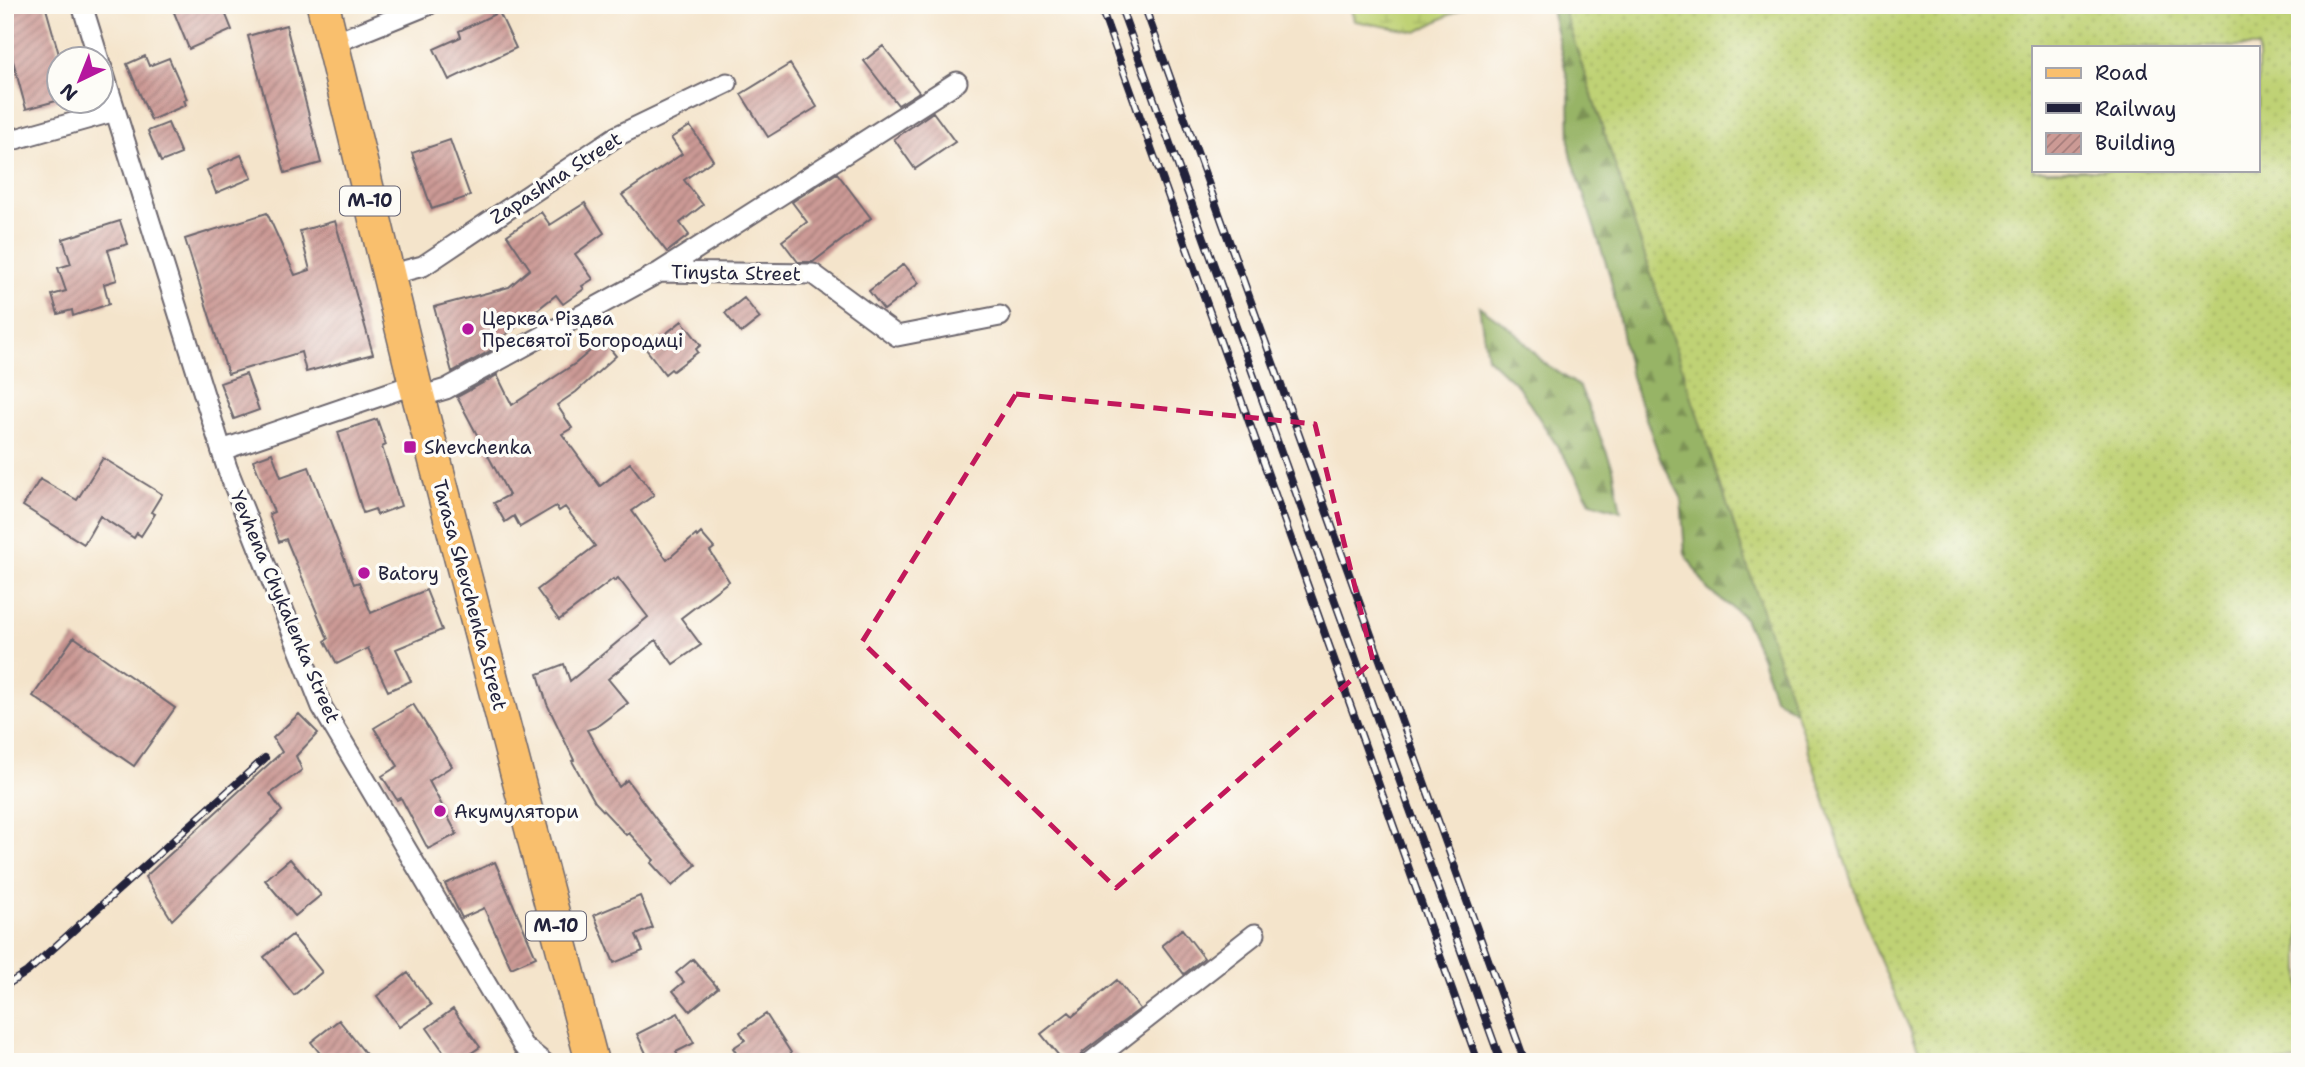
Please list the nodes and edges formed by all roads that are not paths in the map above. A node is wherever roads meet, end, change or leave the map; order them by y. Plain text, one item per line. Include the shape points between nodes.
1 (82, 5) edge
2 (323, 5) edge
3 (428, 5) edge
4 (332, 44) junction
5 (95, 46) edge
6 (957, 82) dead end
7 (727, 83) dead end
8 (116, 114) edge
9 (97, 116) edge
10 (5, 142) edge
11 (660, 272) junction
12 (388, 275) junction
13 (1000, 317) dead end
14 (417, 391) junction
15 (222, 450) junction
16 (1255, 934) dead end
17 (543, 1062) edge
18 (592, 1062) edge
19 (1091, 1062) edge

1 - 5 street
2 - 4 main road, Tarasa Shevchenka Street / М-10
3 - 4 street
4 - 12 main road, Tarasa Shevchenka Street / М-10
6 - 11 street, Tinysta Street
7 - 12 street, Zapashna Street via 617,136 423,266
8 - 15 street, Yevhena Chykalenka Street
9 - 10 street
11 - 13 street, Tinysta Street via 813,274 897,336
11 - 14 street, Tinysta Street via 446,389
12 - 14 main road, Tarasa Shevchenka Street / М-10
14 - 15 street, Tinysta Street
14 - 18 main road, Tarasa Shevchenka Street / М-10
15 - 17 street, Yevhena Chykalenka Street via 322,707 523,1046
16 - 19 street

